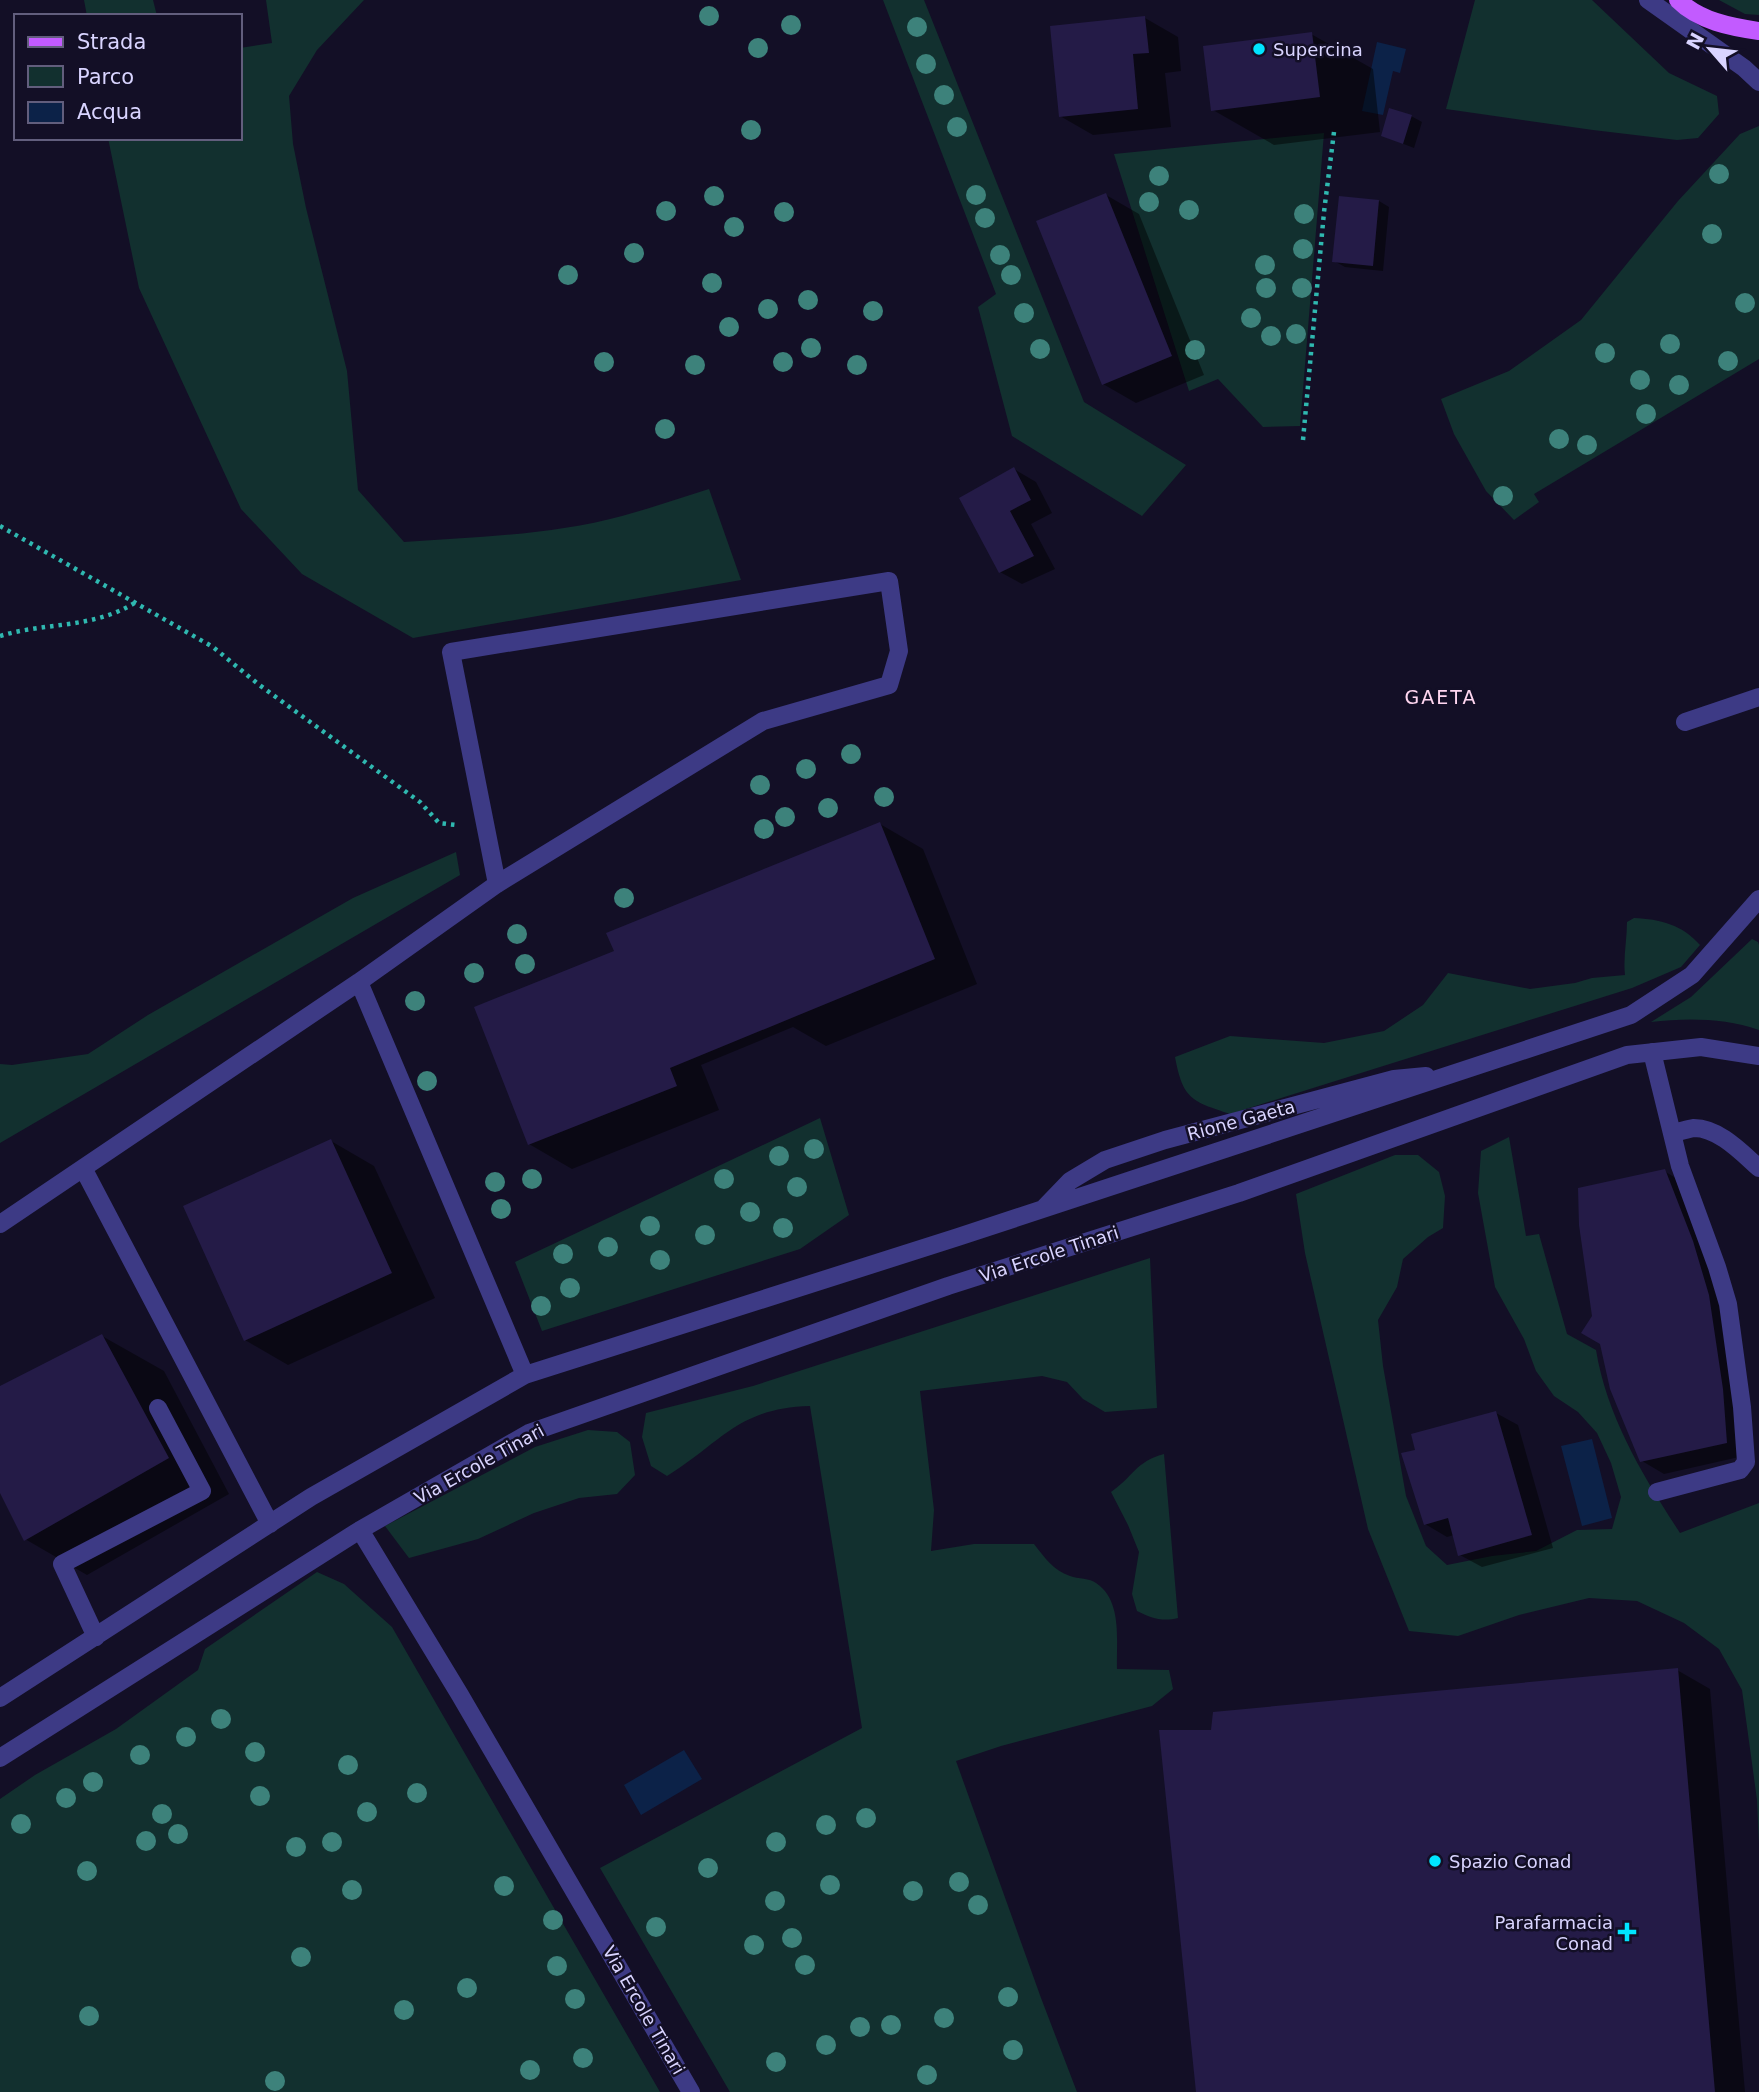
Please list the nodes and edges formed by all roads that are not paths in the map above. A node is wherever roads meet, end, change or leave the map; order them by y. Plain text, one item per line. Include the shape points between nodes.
1 (1648, 0) edge
2 (1678, 0) edge
3 (1759, 31) edge
4 (1759, 82) edge
5 (1759, 697) edge
6 (1685, 722) dead end
7 (497, 884) junction
8 (1759, 899) edge
9 (359, 982) junction
10 (1652, 1052) junction
11 (1759, 1056) edge
12 (1457, 1073) junction
13 (1672, 1133) junction
14 (83, 1167) junction
15 (1759, 1168) edge
16 (1042, 1209) junction
17 (0, 1224) edge
18 (525, 1375) junction
19 (158, 1408) dead end
20 (1752, 1449) edge
21 (1657, 1492) dead end
22 (270, 1524) junction
23 (360, 1530) junction
24 (96, 1637) junction
25 (0, 1698) edge
26 (0, 1758) edge
27 (691, 2092) edge

1 - 4 street
2 - 3 main road via 1726,27
5 - 6 street
7 - 7 street via 763,721 889,685 899,651 889,581 451,653
7 - 9 street
8 - 12 street via 1692,975 1632,1016
9 - 14 street
9 - 18 street
10 - 11 street, Via Ercole Tinari via 1702,1047
10 - 13 street
10 - 23 street, Via Ercole Tinari via 1628,1055 1239,1193 948,1286 528,1433
12 - 16 street
12 - 16 street, Rione Gaeta via 1394,1079 1105,1160 1070,1181
13 - 15 street via 1695,1128 1709,1132
13 - 20 street via 1728,1304
14 - 17 street
14 - 22 street
16 - 18 street
18 - 22 street
19 - 24 street via 202,1491 62,1564
20 - 21 street via 1740,1470
22 - 24 street
23 - 26 street, Via Ercole Tinari
23 - 27 street, Via Ercole Tinari
24 - 25 street

